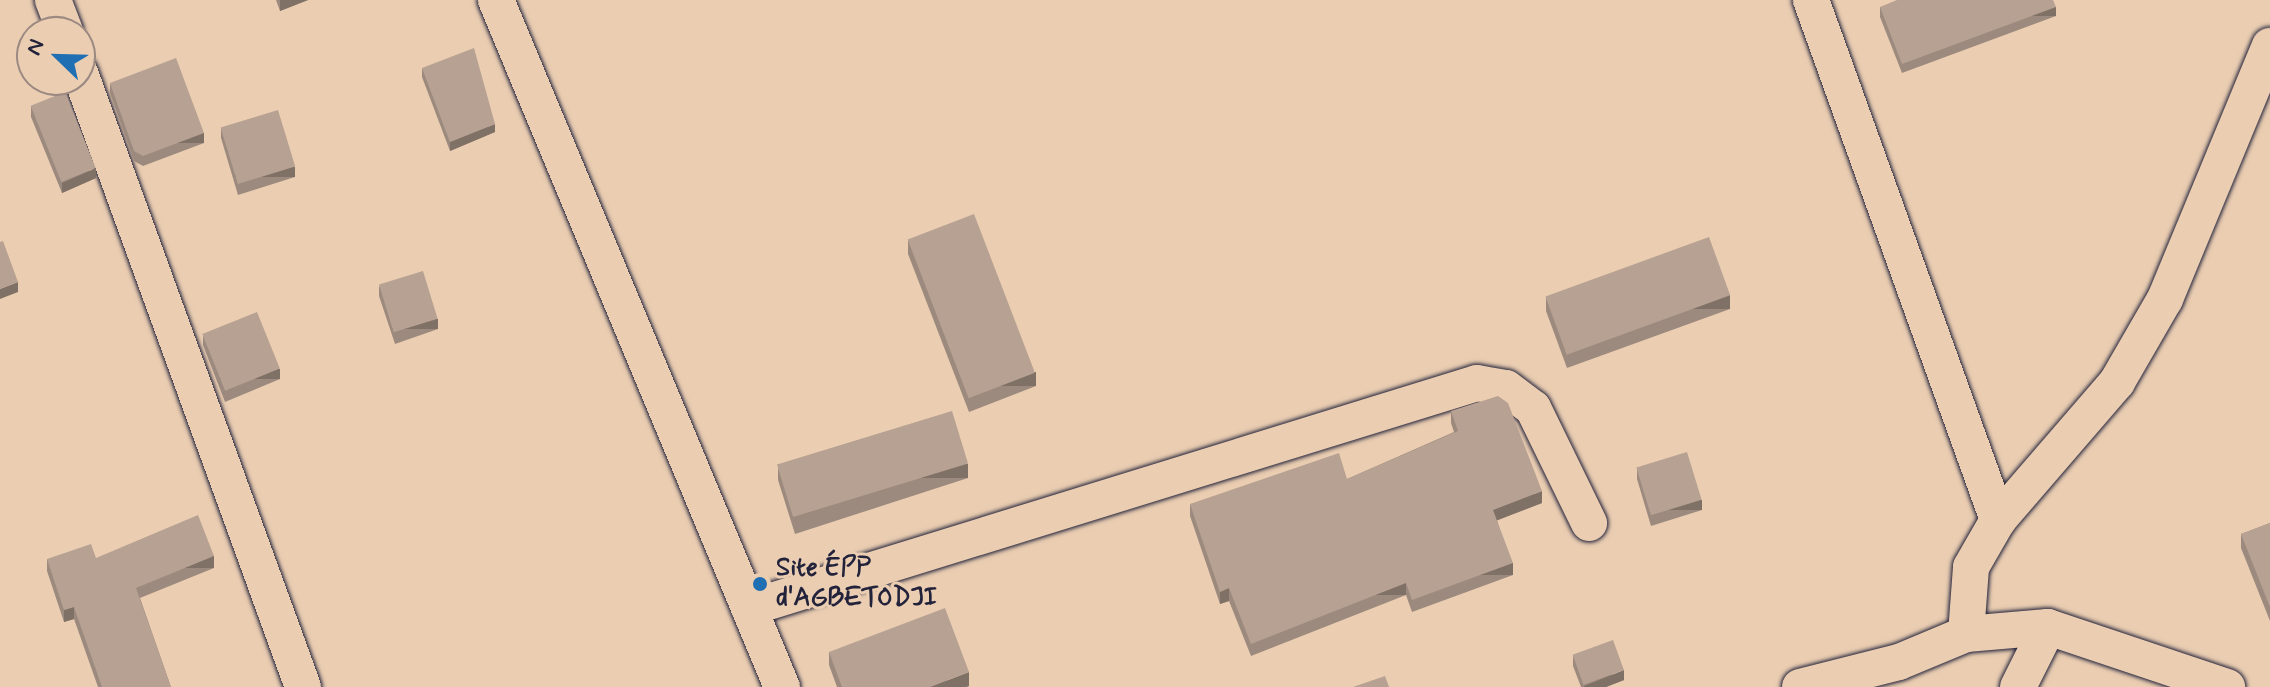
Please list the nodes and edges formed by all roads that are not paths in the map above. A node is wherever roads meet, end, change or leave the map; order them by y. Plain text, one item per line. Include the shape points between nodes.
1 (496, 0) edge
2 (1811, 0) edge
3 (2270, 46) edge
4 (88, 96) edge
5 (1998, 520) junction
6 (1589, 523) dead end
7 (749, 608) junction
8 (2048, 627) junction
9 (1966, 634) junction
10 (303, 687) edge
11 (782, 687) edge
12 (1800, 687) edge
13 (2018, 687) edge
14 (2227, 687) edge

1 - 7 street
2 - 5 street
3 - 5 street via 2149,327 2117,382
4 - 10 street
5 - 9 street via 1971,567
6 - 7 street via 1533,408 1506,388 1477,383
7 - 11 street
8 - 9 street
8 - 13 street
8 - 14 street
9 - 12 street via 1899,662

